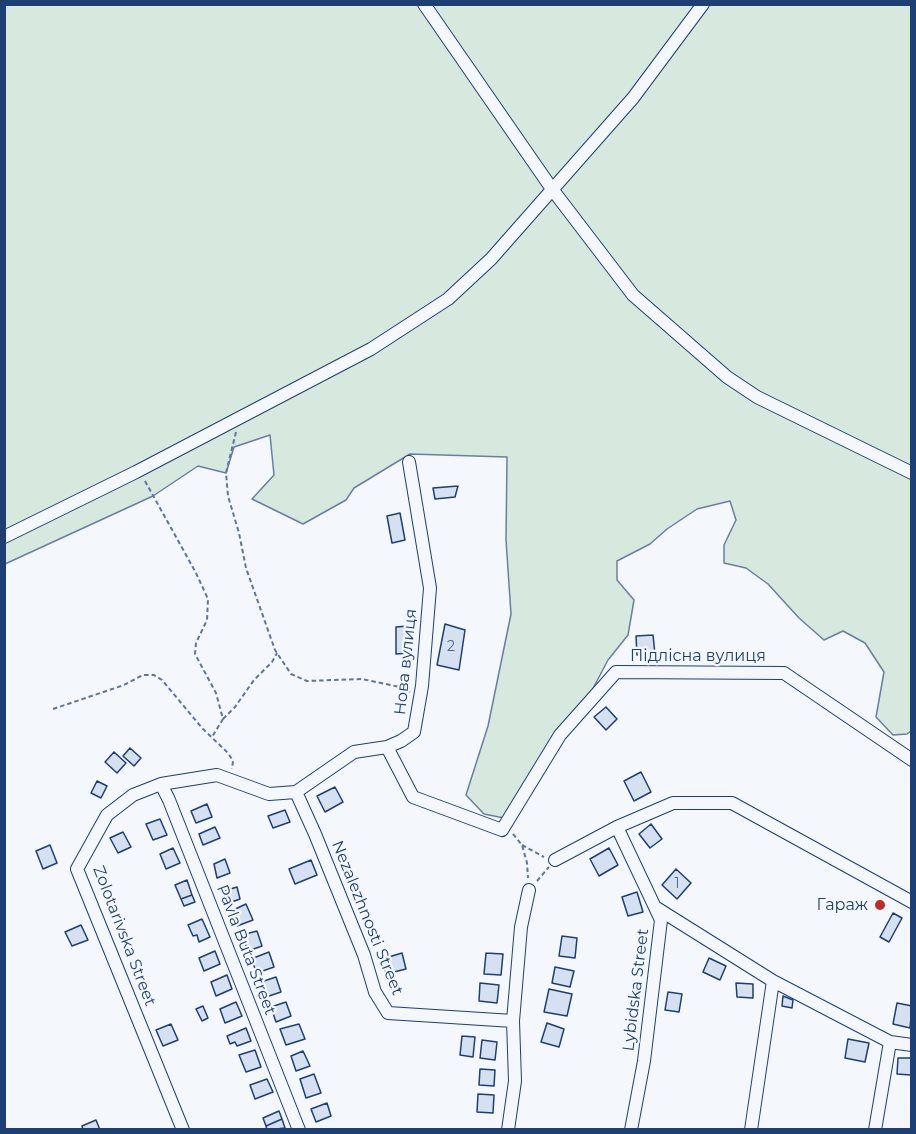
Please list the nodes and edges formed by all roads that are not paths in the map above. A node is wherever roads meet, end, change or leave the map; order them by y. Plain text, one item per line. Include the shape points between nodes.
1 (424, 4) edge
2 (703, 4) edge
3 (552, 189) junction
4 (410, 462) dead end
5 (912, 473) edge
6 (4, 537) edge
7 (387, 747) junction
8 (912, 759) edge
9 (161, 784) junction
10 (296, 792) junction
11 (617, 827) junction
12 (555, 860) road end
13 (529, 890) road end
14 (912, 903) edge
15 (655, 907) junction
16 (773, 981) junction
17 (513, 1021) junction
18 (890, 1042) junction
19 (912, 1045) edge
20 (183, 1130) edge
21 (299, 1130) edge
22 (508, 1130) edge
23 (631, 1130) edge
24 (751, 1130) edge
25 (875, 1130) edge

1 - 3 street
2 - 3 street via 633,98
3 - 5 street via 633,295 727,376 757,397
3 - 6 street via 491,259 448,299 371,349
4 - 7 street, Нова вулиця via 430,588 414,732
7 - 8 street, Підлісна вулиця via 413,797 502,830 560,735 616,672 784,673
7 - 10 street, Нова вулиця via 354,752
9 - 10 street via 217,775 269,794
9 - 20 street, Zolotarivska Street via 133,795 107,815 77,869
9 - 21 street, Pavla Buta Street
10 - 17 street, Nezalezhnosti Street via 364,955 375,992 388,1013
11 - 12 street
11 - 14 street via 673,803 732,803
11 - 15 street, Lybidska Street
13 - 17 street via 521,927
15 - 16 street
15 - 23 street, Lybidska Street via 661,920 644,1061
16 - 18 street
16 - 24 street
17 - 22 street via 516,1081
18 - 19 street
18 - 25 street

